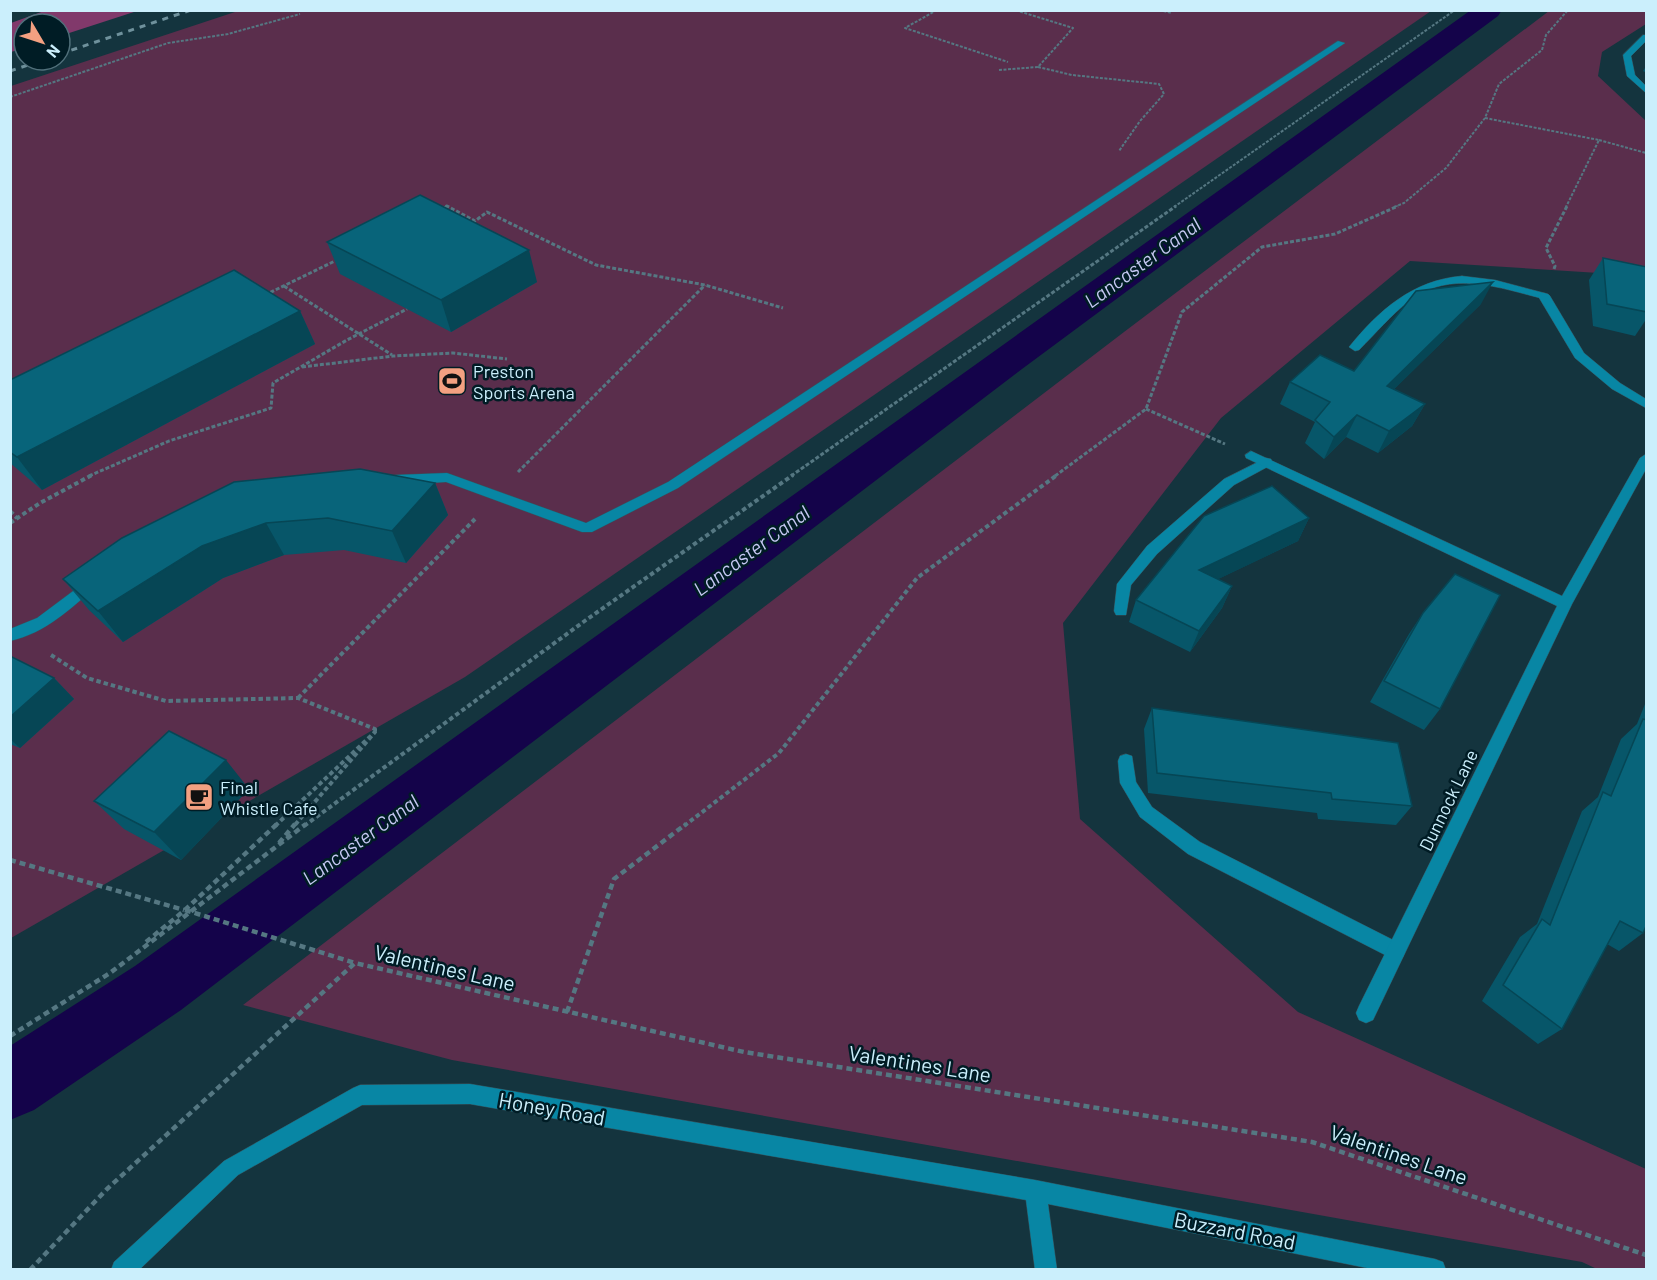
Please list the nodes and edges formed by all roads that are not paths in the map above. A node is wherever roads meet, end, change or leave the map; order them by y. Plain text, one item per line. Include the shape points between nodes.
1 (1647, 37) edge
2 (1341, 43) dead end
3 (1647, 90) edge
4 (1355, 347) dead end
5 (1647, 404) edge
6 (1251, 455) road end
7 (1647, 458) edge
8 (1266, 462) junction
9 (376, 482) edge
10 (99, 577) edge
11 (1565, 604) junction
12 (1121, 611) dead end
13 (15, 635) edge
14 (1126, 761) dead end
15 (1396, 951) junction
16 (1366, 1013) dead end
17 (1035, 1191) junction
18 (123, 1269) edge
19 (1046, 1269) edge
20 (1436, 1269) edge

1 - 3 street via 1627,55 1631,76
2 - 9 street via 673,485 587,529 447,477
4 - 5 street via 1412,293 1446,280 1477,279 1544,296 1579,355 1616,386
6 - 8 street
7 - 11 street, Dunnock Lane
8 - 11 street
8 - 12 street via 1229,482 1152,550 1124,584
10 - 13 street via 54,613
11 - 15 street, Dunnock Lane
14 - 15 street via 1128,783 1146,813 1194,848
15 - 16 street, Dunnock Lane
17 - 18 street, Honey Road via 470,1094 360,1095 231,1168
17 - 19 street
17 - 20 street, Buzzard Road

